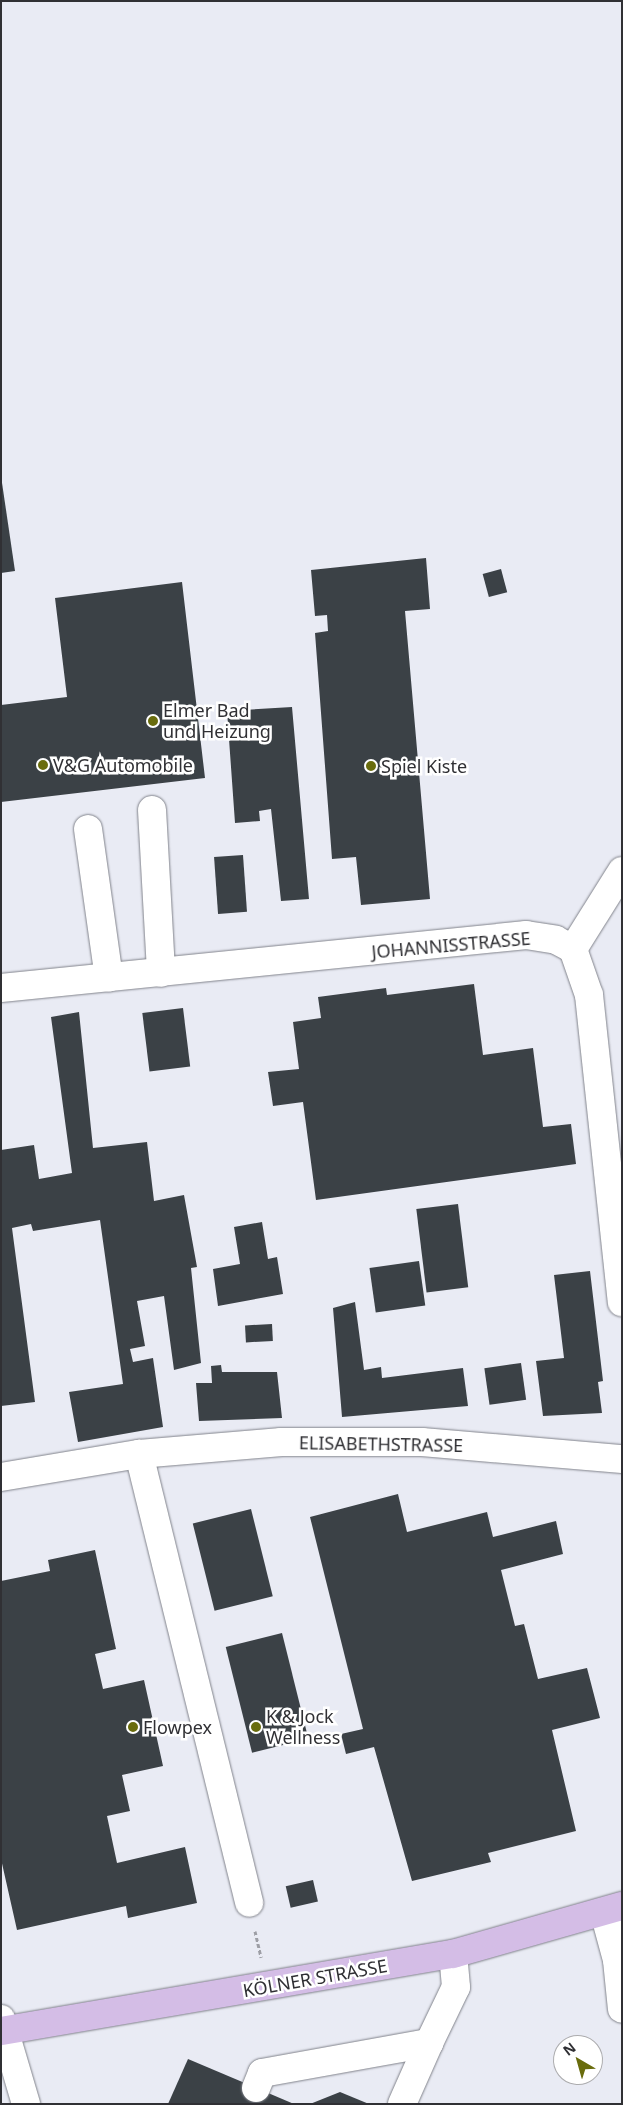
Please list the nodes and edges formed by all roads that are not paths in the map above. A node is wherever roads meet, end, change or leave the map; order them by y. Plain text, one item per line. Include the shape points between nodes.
1 (152, 810) dead end
2 (88, 830) dead end
3 (622, 871) edge
4 (573, 949) junction
5 (161, 973) junction
6 (109, 978) junction
7 (1, 988) edge
8 (622, 1302) edge
9 (139, 1454) junction
10 (622, 1459) edge
11 (1, 1477) edge
12 (249, 1903) road end
13 (613, 1909) edge
14 (452, 1954) junction
15 (622, 2009) edge
16 (2, 2026) edge
17 (429, 2043) junction
18 (256, 2088) dead end
19 (26, 2104) edge
20 (402, 2104) edge

1 - 5 street
2 - 6 street
3 - 4 street
4 - 5 street, JOHANNISSTRASSE via 526,935
4 - 8 street via 589,995
5 - 6 street, JOHANNISSTRASSE
6 - 7 street, JOHANNISSTRASSE
9 - 10 street, ELISABETHSTRASSE via 281,1442 422,1442
9 - 11 street, ELISABETHSTRASSE
9 - 12 street
13 - 14 main road, KÖLNER STRASSE
13 - 15 street
14 - 16 main road, KÖLNER STRASSE
14 - 17 street via 456,1987
16 - 19 street
17 - 18 street via 262,2073
17 - 20 street

